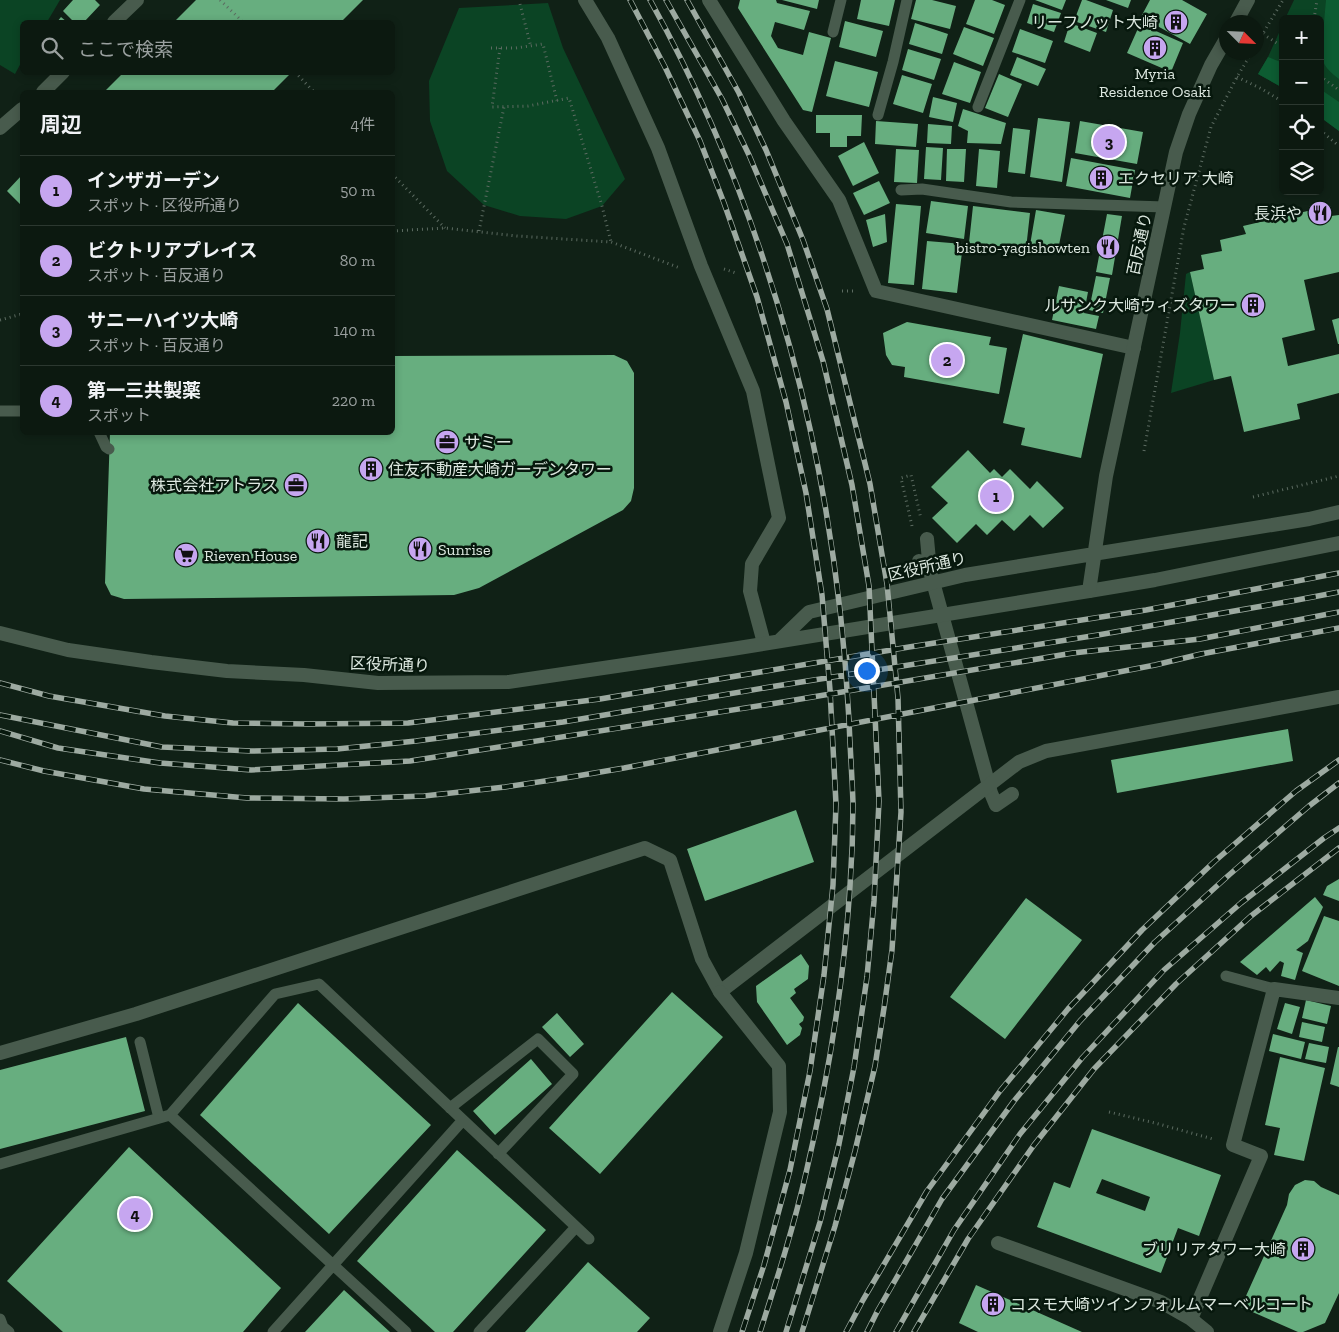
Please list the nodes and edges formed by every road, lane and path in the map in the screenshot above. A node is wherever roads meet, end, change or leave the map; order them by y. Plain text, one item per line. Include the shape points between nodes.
1 (136, 0) edge
2 (220, 0) edge
3 (585, 0) edge
4 (841, 0) edge
5 (907, 0) edge
6 (1020, 0) edge
7 (1248, 0) edge
8 (1282, 0) edge
9 (1317, 0) edge
10 (713, 2) edge
11 (520, 4) dead end
12 (1240, 15) edge
13 (1315, 15) edge
14 (116, 20) edge
15 (241, 20) edge
16 (834, 32) dead end
17 (1264, 32) edge
18 (1264, 35) edge
19 (1279, 44) edge
20 (531, 47) junction
21 (491, 48) dead end
22 (500, 48) junction
23 (1219, 51) edge
24 (1247, 60) edge
25 (60, 75) edge
26 (298, 75) edge
27 (1237, 77) junction
28 (1324, 79) edge
29 (45, 90) edge
30 (312, 90) edge
31 (1339, 90) edge
32 (1279, 100) edge
33 (557, 101) junction
34 (504, 107) junction
35 (978, 107) dead end
36 (20, 111) edge
37 (878, 115) dead end
38 (0, 128) edge
39 (1324, 133) edge
40 (1339, 146) edge
41 (395, 177) edge
42 (901, 190) dead end
43 (1164, 207) junction
44 (445, 228) junction
45 (395, 231) edge
46 (479, 231) junction
47 (611, 242) junction
48 (688, 271) dead end
49 (20, 315) edge
50 (0, 320) edge
51 (1134, 348) junction
52 (20, 410) edge
53 (0, 411) edge
54 (100, 435) edge
55 (110, 449) dead end
56 (1144, 451) dead end
57 (1339, 476) edge
58 (1253, 497) dead end
59 (1339, 512) edge
60 (922, 521) dead end
61 (927, 539) dead end
62 (1339, 543) edge
63 (1094, 553) junction
64 (919, 561) joint
65 (930, 571) junction
66 (1089, 591) junction
67 (0, 633) edge
68 (780, 640) junction
69 (764, 643) junction
70 (1339, 698) edge
71 (1012, 794) dead end
72 (1226, 976) dead end
73 (1274, 988) junction
74 (720, 992) junction
75 (1339, 998) edge
76 (140, 1042) dead end
77 (0, 1053) edge
78 (450, 1108) junction
79 (1109, 1112) dead end
80 (164, 1116) junction
81 (463, 1120) junction
82 (1233, 1145) junction
83 (498, 1154) junction
84 (0, 1164) edge
85 (576, 1227) junction
86 (589, 1239) dead end
87 (998, 1243) dead end
88 (332, 1264) junction
89 (0, 1319) edge
90 (1191, 1319) junction
91 (9, 1332) edge
92 (273, 1332) edge
93 (406, 1332) edge
94 (480, 1332) edge
95 (720, 1332) edge
96 (1207, 1332) edge

1 - 14 street
2 - 15 path
3 - 69 street via 608,38 658,148 701,266 753,391 778,518 752,564 750,591
4 - 16 lane
5 - 37 lane
6 - 35 lane
7 - 12 street
8 - 17 path
9 - 13 path
10 - 51 street via 784,120 839,200 876,291
11 - 20 path
18 - 19 path
20 - 22 path
20 - 33 path via 542,44
21 - 22 path
22 - 34 path via 492,107
23 - 43 street, 百反通り via 1189,114 1176,152
24 - 27 path
25 - 29 street
26 - 30 path
27 - 32 path
27 - 56 path via 1211,127 1184,227
28 - 31 path
33 - 34 path
33 - 47 path via 569,98
34 - 46 path
36 - 38 street
39 - 40 path
41 - 44 path
42 - 43 lane via 922,189 1011,202
43 - 51 street, 百反通り
44 - 45 path
44 - 46 path
46 - 47 path
47 - 48 path
49 - 50 path
51 - 63 street, 百反通り via 1106,476
52 - 53 lane
54 - 55 lane
57 - 58 path
59 - 63 street, 区役所通り
60 - 64 path via 911,475 901,478
61 - 65 street
62 - 66 street, 区役所通り
63 - 66 street, 百反通り
63 - 68 street, 区役所通り via 965,575 809,612
64 - 65 street
65 - 71 street via 996,805
66 - 68 street, 区役所通り
67 - 69 street, 区役所通り via 68,650 151,662 378,684 508,682
68 - 69 street, 区役所通り
70 - 74 street via 1033,755 1019,762
72 - 73 lane
73 - 75 street
73 - 82 street
74 - 77 street via 702,959 670,860 645,848 136,1014
74 - 95 street via 779,1066 780,1112 746,1253
76 - 80 lane
78 - 80 lane via 319,984 275,994
78 - 81 lane
78 - 83 lane via 538,1038 573,1074
79 - 82 path
80 - 84 lane
80 - 88 lane
81 - 83 lane
81 - 88 lane
82 - 90 street via 1261,1156
83 - 85 lane
85 - 86 lane
85 - 94 lane
87 - 90 street via 1161,1302
88 - 92 lane
88 - 93 lane
89 - 91 lane
90 - 96 street

